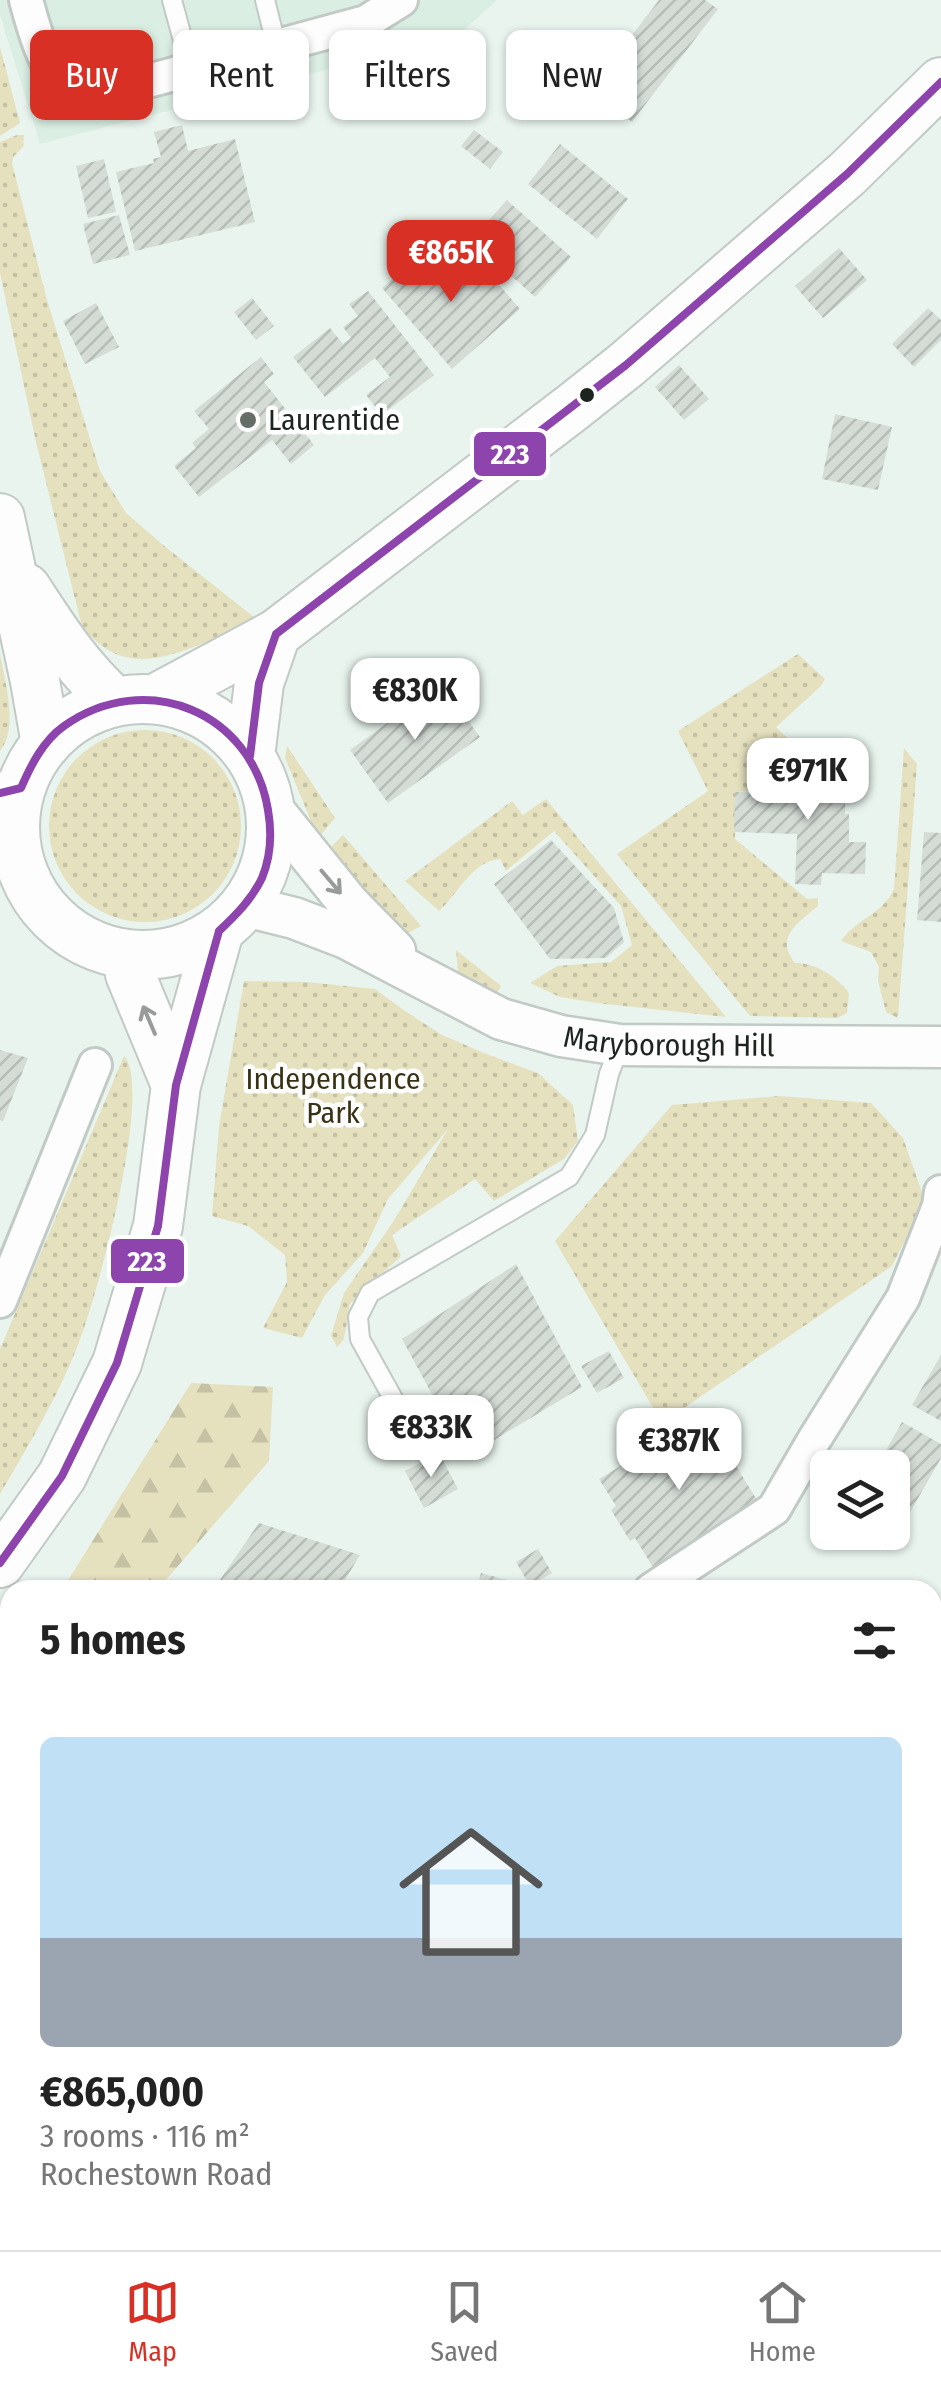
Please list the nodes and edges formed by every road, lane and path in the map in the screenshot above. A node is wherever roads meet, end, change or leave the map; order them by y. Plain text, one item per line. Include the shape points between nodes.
1 (26, 0) edge
2 (172, 0) edge
3 (265, 0) edge
4 (401, 0) edge
5 (180, 30) edge
6 (272, 30) edge
7 (309, 39) edge
8 (173, 74) edge
9 (941, 82) edge
10 (0, 518) edge
11 (10, 564) junction
12 (276, 634) junction
13 (135, 700) junction
14 (46, 744) junction
15 (250, 756) junction
16 (10, 791) edge
17 (270, 806) junction
18 (232, 918) junction
19 (126, 954) junction
20 (415, 972) junction
21 (620, 1045) junction
22 (941, 1047) edge
23 (94, 1065) dead end
24 (176, 1086) junction
25 (941, 1192) edge
26 (0, 1301) edge
27 (420, 1447) dead end
28 (0, 1564) edge
29 (666, 1580) edge

1 - 8 street via 44,55 78,94
2 - 5 lane
3 - 6 lane
4 - 7 street via 366,22
9 - 12 main road via 847,174 626,365
10 - 11 main road
11 - 13 main road via 89,678
11 - 14 main road
12 - 13 main road
12 - 15 main road via 259,683
13 - 14 main road via 89,711
13 - 15 main road via 192,708 224,727
14 - 16 main road
15 - 17 main road
16 - 19 main road via 20,862 35,896 59,924 91,944
17 - 18 main road via 262,876
17 -> 20 street, Maryborough Hill
18 - 19 main road via 190,946
18 - 20 street, Maryborough Hill via 294,918
18 - 24 main road
24 -> 19 main road
20 - 21 street, Maryborough Hill via 500,1019
21 - 22 street, Maryborough Hill
21 - 27 lane via 595,1135 568,1176 370,1294 358,1317 360,1339
23 - 26 street
24 - 28 main road via 158,1226 117,1362 62,1476
25 - 29 street via 904,1298 774,1509

